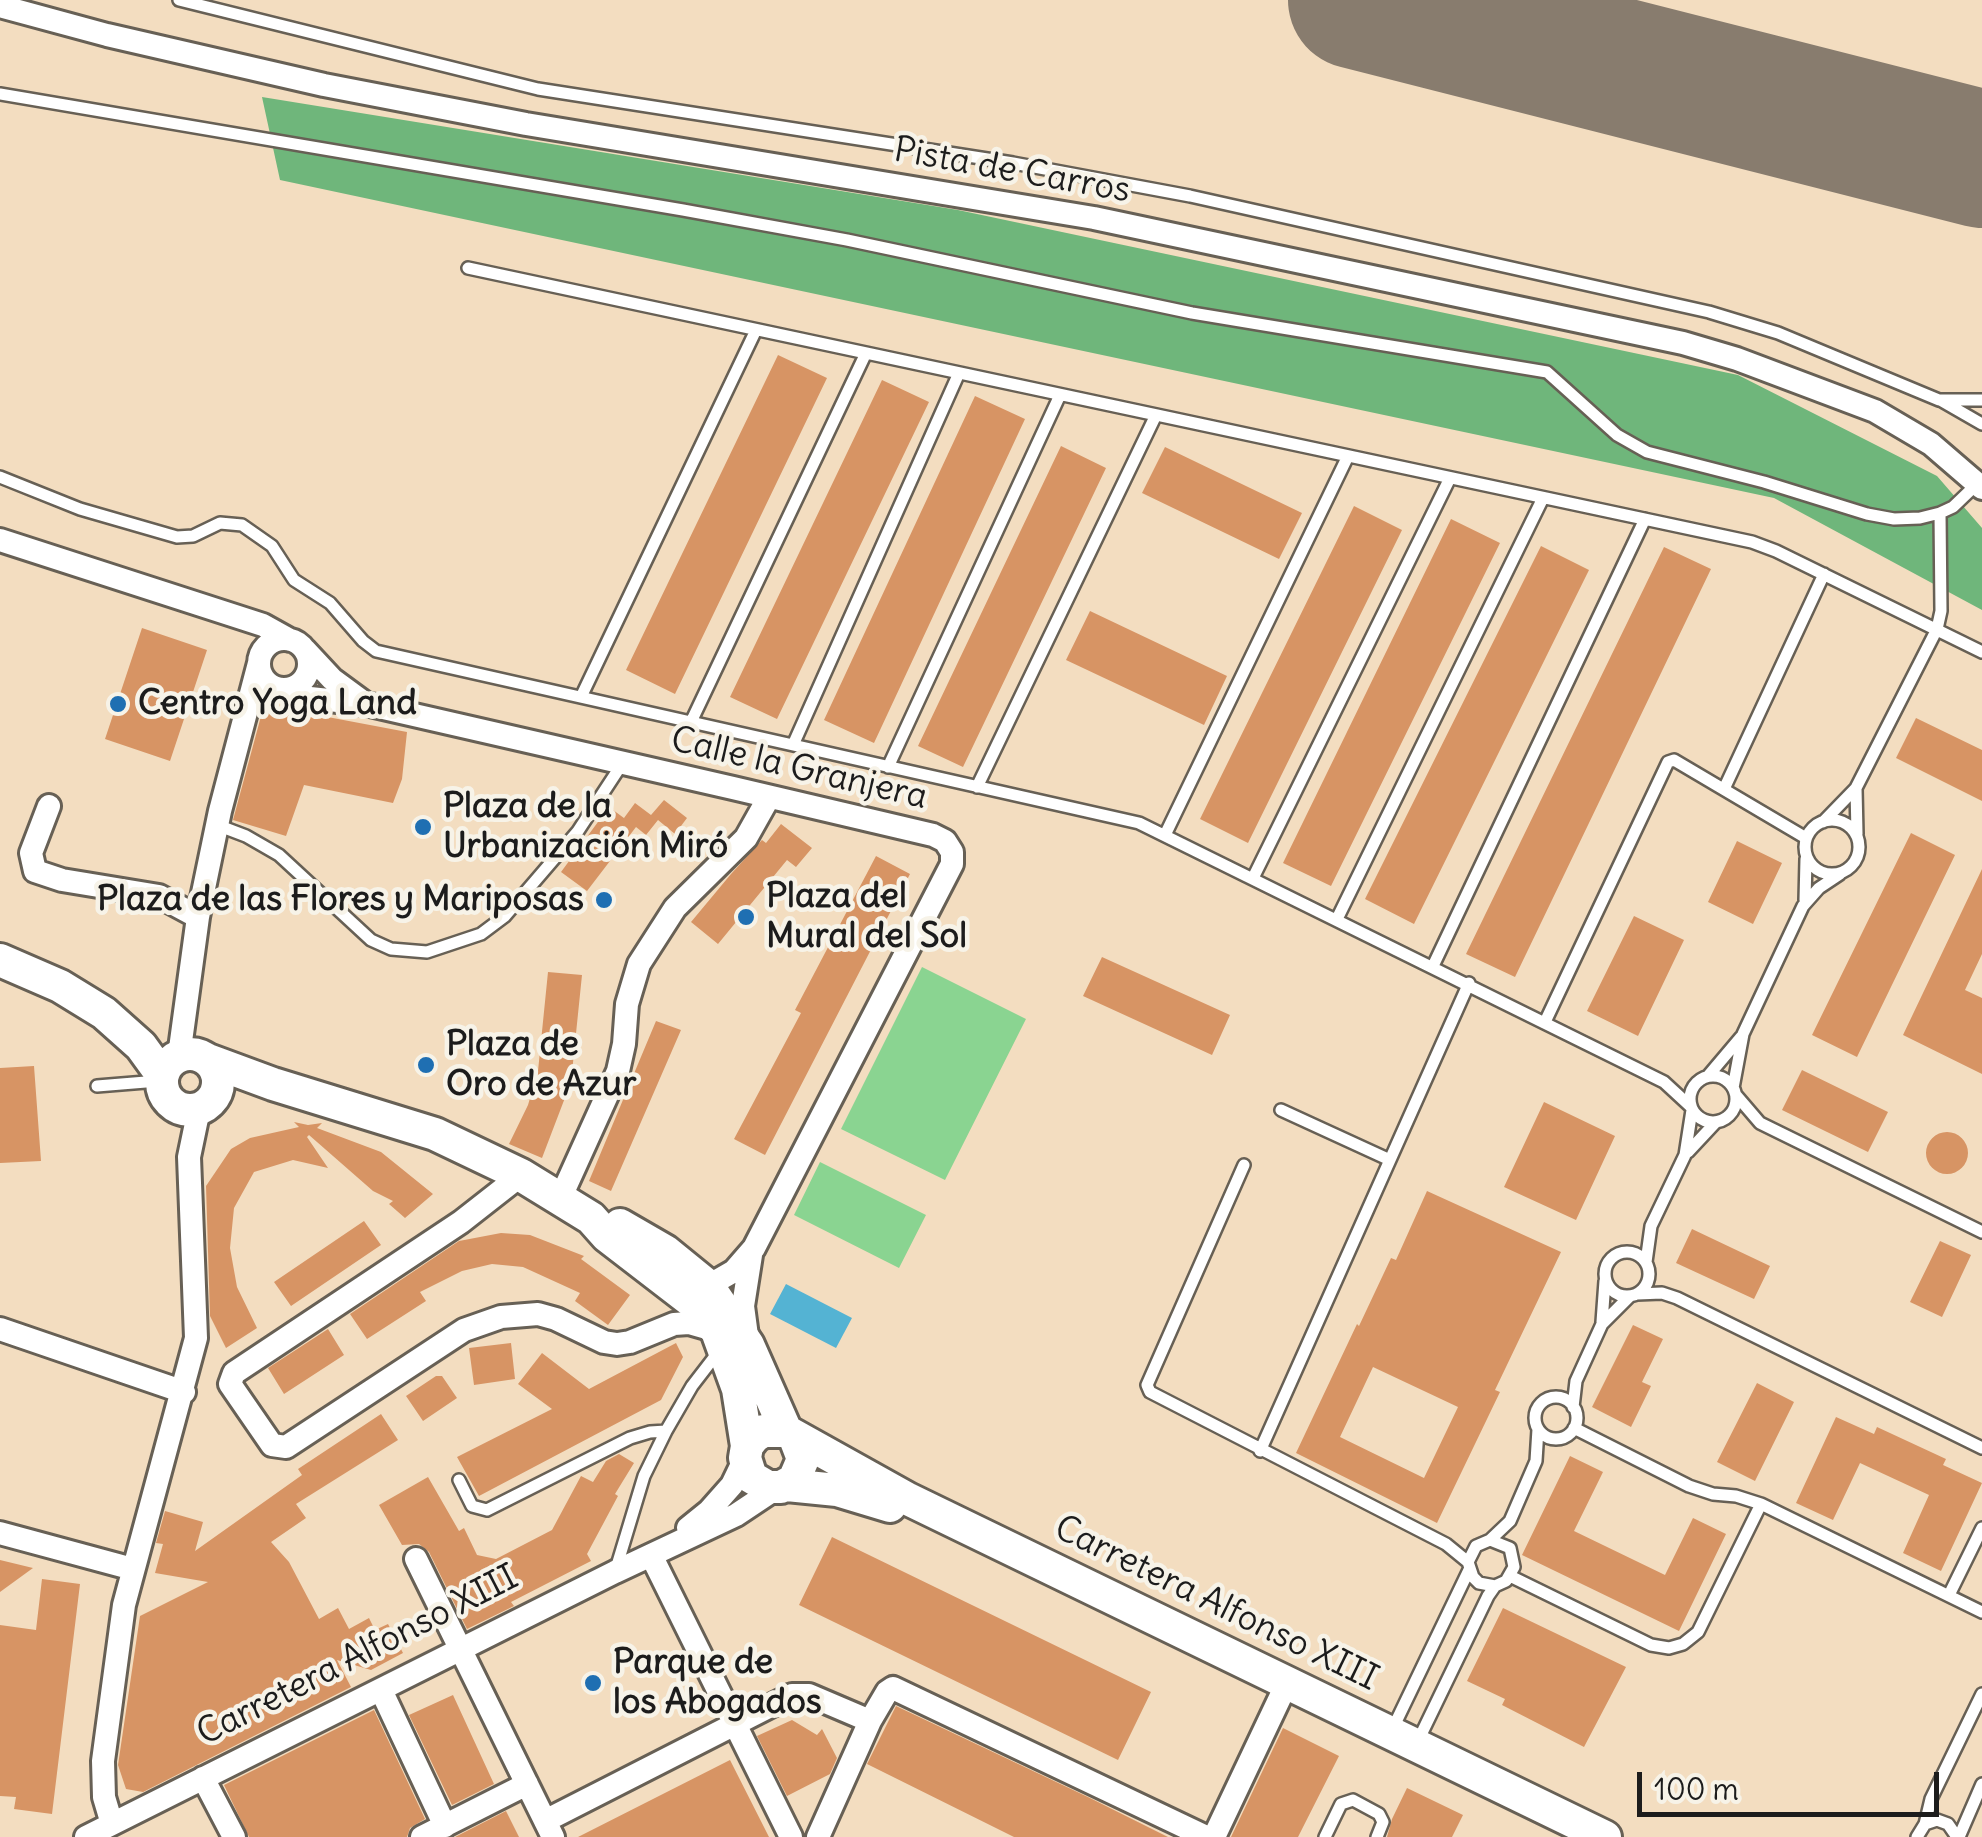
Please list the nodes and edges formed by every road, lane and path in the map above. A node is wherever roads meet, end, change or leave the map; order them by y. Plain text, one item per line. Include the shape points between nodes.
1 (179, 0) edge
2 (0, 6) edge
3 (0, 94) edge
4 (468, 268) dead end
5 (756, 330) junction
6 (866, 353) junction
7 (959, 373) junction
8 (1060, 394) junction
9 (1940, 400) junction
10 (1982, 400) edge
11 (1156, 415) junction
12 (1982, 424) edge
13 (1348, 456) junction
14 (0, 477) edge
15 (1450, 478) junction
16 (1980, 485) edge
17 (1543, 498) junction
18 (1940, 513) junction
19 (1646, 520) junction
20 (0, 540) edge
21 (1824, 574) junction
22 (247, 622) junction
23 (1936, 629) junction
24 (297, 644) junction
25 (1982, 652) edge
26 (261, 657) junction
27 (280, 689) junction
28 (581, 697) junction
29 (248, 702) junction
30 (366, 704) junction
31 (690, 722) junction
32 (792, 745) junction
33 (622, 764) junction
34 (888, 766) junction
35 (978, 787) junction
36 (1856, 788) junction
37 (1724, 789) junction
38 (769, 797) junction
39 (49, 806) dead end
40 (1823, 822) junction
41 (218, 825) junction
42 (1165, 835) junction
43 (1857, 835) junction
44 (1806, 838) junction
45 (1806, 854) junction
46 (1840, 874) junction
47 (1253, 878) junction
48 (1803, 906) junction
49 (198, 917) junction
50 (1337, 919) junction
51 (0, 960) edge
52 (1433, 966) junction
53 (1468, 983) junction
54 (1545, 1022) junction
55 (1744, 1034) junction
56 (182, 1064) junction
57 (1705, 1078) junction
58 (1664, 1082) junction
59 (273, 1084) junction
60 (97, 1086) dead end
61 (1734, 1091) junction
62 (198, 1105) junction
63 (1691, 1108) junction
64 (1281, 1110) dead end
65 (1719, 1121) junction
66 (1760, 1123) junction
67 (1685, 1155) junction
68 (1390, 1160) junction
69 (1244, 1165) dead end
70 (521, 1176) junction
71 (560, 1199) junction
72 (591, 1218) junction
73 (1652, 1226) junction
74 (1982, 1232) edge
75 (754, 1248) junction
76 (1624, 1252) junction
77 (1647, 1264) junction
78 (1605, 1281) junction
79 (708, 1286) junction
80 (1634, 1295) junction
81 (1677, 1298) junction
82 (1602, 1324) junction
83 (0, 1330) edge
84 (730, 1340) junction
85 (1576, 1381) junction
86 (184, 1392) junction
87 (1558, 1397) junction
88 (1574, 1407) junction
89 (1574, 1428) junction
90 (1538, 1429) junction
91 (666, 1431) junction
92 (791, 1434) junction
93 (1560, 1438) junction
94 (1982, 1448) edge
95 (1260, 1451) junction
96 (746, 1452) junction
97 (1536, 1461) junction
98 (459, 1480) dead end
99 (783, 1486) junction
100 (1761, 1504) junction
101 (1510, 1521) junction
102 (1982, 1528) edge
103 (0, 1533) edge
104 (1490, 1540) junction
105 (1446, 1544) junction
106 (1476, 1546) junction
107 (1510, 1548) junction
108 (658, 1551) junction
109 (416, 1559) dead end
110 (1469, 1566) junction
111 (132, 1570) junction
112 (615, 1572) junction
113 (1510, 1576) junction
114 (1495, 1586) junction
115 (1949, 1596) junction
116 (1982, 1612) edge
117 (461, 1650) junction
118 (1285, 1689) junction
119 (381, 1690) junction
120 (1982, 1694) edge
121 (870, 1721) junction
122 (734, 1723) junction
123 (1404, 1738) junction
124 (203, 1778) junction
125 (527, 1784) junction
126 (1982, 1784) edge
127 (112, 1824) junction
128 (1925, 1824) junction
129 (445, 1826) junction
130 (549, 1829) edge
131 (86, 1837) edge
132 (234, 1837) edge
133 (422, 1837) edge
134 (791, 1837) edge
135 (818, 1837) edge
136 (1210, 1837) edge
137 (1325, 1837) edge
138 (1377, 1837) edge
139 (1574, 1837) edge
140 (1605, 1837) edge
141 (1916, 1837) edge
142 (1958, 1837) edge

1 - 9 lane via 504,83 1190,196 1710,312
2 - 16 street, Pista de Carros via 324,86 1094,218 1682,343 1875,411 1932,444
3 - 18 lane via 683,210 1192,312 1547,372 1617,435 1646,452 1867,514 1894,519
4 - 5 lane
5 - 6 lane
5 - 28 lane
6 - 7 lane
6 - 31 lane
7 - 8 lane
7 - 32 lane
8 - 11 lane
8 - 34 lane
9 - 10 lane
9 - 12 lane
11 - 13 lane
11 - 35 lane
13 - 15 lane
13 - 42 lane
14 - 28 lane via 177,537 220,523 242,524 272,546 294,580 330,604 376,650
15 - 17 lane
15 - 47 lane
16 - 18 lane
17 - 19 lane
17 - 50 lane
18 - 23 lane
19 - 21 lane via 1752,542
19 - 52 lane
20 - 22 street
21 - 23 lane
21 - 37 lane
22 - 24 street
22 - 26 street
23 - 25 lane
23 - 36 lane
24 - 26 street via 271,643
24 - 27 street via 309,664 304,679
24 - 30 street, Calle la Granjera
26 - 27 street via 264,678
26 - 29 street
27 - 29 street
27 - 30 street, Calle la Granjera
28 - 31 lane
29 - 41 street
30 - 33 street, Calle la Granjera
31 - 32 lane
32 - 34 lane
33 - 38 street, Calle la Granjera
33 - 41 lane via 578,831 506,916 481,934 427,952 370,940 279,854
34 - 35 lane
35 - 42 lane via 1120,817
36 - 40 lane
36 - 43 lane
37 - 44 lane
37 - 54 lane via 1668,762
38 - 71 street via 746,838 675,908 639,964 618,1071
38 - 75 street, Calle la Granjera via 933,834 945,840 952,864
39 - 49 street via 30,853 34,870 159,896
40 - 43 lane via 1846,824
40 - 44 lane
41 - 49 street
42 - 47 lane
43 - 46 lane via 1859,854
44 - 45 lane
45 - 46 lane via 1822,873
45 - 48 lane
46 - 48 lane
47 - 50 lane
48 - 55 lane
49 - 56 street
50 - 52 lane
51 - 56 street via 84,999 142,1046
52 - 53 lane
53 - 54 lane
53 - 68 lane
54 - 58 lane
55 - 57 lane
55 - 61 lane
56 - 59 street
56 - 60 lane
56 - 62 street via 169,1102
56 - 62 street via 218,1078
57 - 58 lane
57 - 61 lane via 1722,1078
57 - 63 lane via 1692,1089
58 - 63 lane
59 - 62 street
59 - 70 street via 434,1134
61 - 65 lane via 1734,1108
61 - 66 lane
62 - 86 street via 182,1134 198,1318
63 - 65 lane via 1705,1122
63 - 67 lane
64 - 68 lane
65 - 66 lane
65 - 67 lane
66 - 74 lane
67 - 73 lane
68 - 95 lane
69 - 95 lane via 1147,1384 1152,1395
70 - 71 street
70 - 84 street via 238,1368 230,1384 272,1445 286,1448 464,1330 501,1317 538,1314 618,1344 674,1324
71 - 72 street
72 - 79 street via 644,1237
72 - 84 street
73 - 76 lane
73 - 77 lane
75 - 79 street, Calle la Granjera
75 - 84 street, Calle la Granjera
76 - 77 lane
76 - 78 lane via 1610,1258
77 - 80 lane via 1648,1282
77 - 81 lane
78 - 80 lane via 1615,1294
78 - 82 lane
79 - 84 street
80 - 81 lane
80 - 82 lane
81 - 94 lane
82 - 85 lane
83 - 86 street
84 - 91 lane
84 - 92 street
84 - 96 street
85 - 87 lane
85 - 88 lane
86 - 111 street
87 - 88 lane
87 - 90 lane via 1538,1407
88 - 89 lane
89 - 93 lane
89 - 100 lane via 1689,1486
90 - 93 lane
90 - 97 lane
91 - 98 lane via 630,1438 487,1510 472,1506
91 - 112 lane
92 - 96 street via 763,1431
92 - 99 street via 803,1459
92 - 118 street, Carretera Alfonso XIII
93 - 97 lane
95 - 105 lane
96 - 99 street via 746,1468 759,1483
96 - 108 street, Carretera Alfonso XIII via 720,1500
97 - 101 lane
99 - 108 street, Carretera Alfonso XIII
99 - 118 street, Carretera Alfonso XIII via 837,1490 889,1506
100 - 113 lane via 1698,1632 1683,1644 1651,1645
100 - 115 lane
101 - 104 lane
101 - 107 lane
102 - 115 lane
103 - 111 street
104 - 106 lane
104 - 107 lane
105 - 106 lane
105 - 110 lane
106 - 110 lane
107 - 113 lane
108 - 112 street, Carretera Alfonso XIII
108 - 122 street
109 - 117 street
110 - 114 lane via 1479,1583
110 - 123 lane
111 - 127 street via 104,1736 102,1784
112 - 117 street, Carretera Alfonso XIII
113 - 114 lane
114 - 123 lane
115 - 116 lane
117 - 119 street, Carretera Alfonso XIII
117 - 125 street
118 - 123 street, Carretera Alfonso XIII
118 - 136 street
118 - 139 street, Carretera Alfonso XIII
119 - 124 street, Carretera Alfonso XIII
119 - 129 street
120 - 128 lane via 1930,1799
121 - 122 street via 809,1695 792,1695
121 - 135 street
121 - 136 street via 893,1688
122 - 130 street
122 - 134 street
123 - 140 street, Carretera Alfonso XIII
124 - 127 street, Carretera Alfonso XIII
124 - 132 street
125 - 129 street
125 - 130 street
126 - 142 lane
127 - 131 street, Carretera Alfonso XIII
128 - 141 lane
128 - 142 lane via 1943,1821
129 - 133 street
137 - 138 lane via 1341,1804 1353,1800 1380,1814

